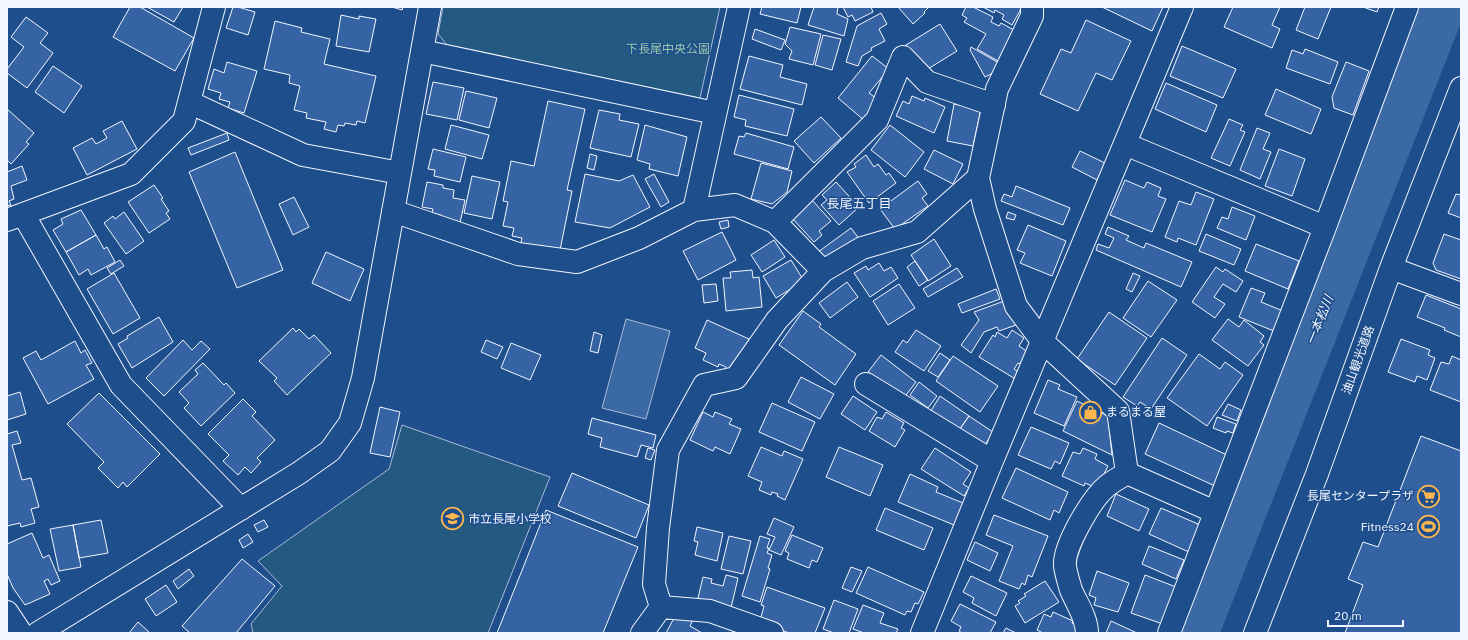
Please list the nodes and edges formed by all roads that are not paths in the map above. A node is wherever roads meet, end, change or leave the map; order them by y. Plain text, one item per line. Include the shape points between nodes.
1 (214, 7) edge
2 (430, 7) edge
3 (738, 7) edge
4 (1182, 7) edge
5 (1407, 7) edge
6 (1035, 10) edge
7 (422, 51) junction
8 (1461, 88) edge
9 (189, 102) junction
10 (994, 105) junction
11 (715, 113) junction
12 (1125, 144) junction
13 (400, 173) junction
14 (978, 178) junction
15 (694, 210) junction
16 (393, 211) junction
17 (15, 217) edge
18 (775, 222) junction
19 (1325, 227) junction
20 (1391, 268) junction
21 (824, 271) junction
22 (1461, 294) edge
23 (1042, 341) junction
24 (866, 384) dead end
25 (992, 461) junction
26 (1128, 473) junction
27 (241, 509) junction
28 (1215, 512) junction
29 (661, 607) junction
30 (7, 612) edge
31 (21, 633) edge
32 (38, 633) edge
33 (642, 633) edge
34 (772, 633) edge
35 (922, 633) edge
36 (1087, 633) edge
37 (1169, 633) edge
38 (1255, 633) edge

1 - 9 street
2 - 7 street
3 - 11 street
4 - 12 street
5 - 19 street
6 - 10 street via 997,89
7 - 11 street
7 - 13 street
8 - 20 street, 油山観光道路
9 - 13 street via 302,155
9 - 17 street via 184,121 131,174
10 - 14 street
10 - 18 street via 927,82 903,57 877,120
11 - 15 street
12 - 19 street
12 - 23 street
13 - 16 street
14 - 21 street via 917,232 862,248
14 - 23 street via 985,209 1016,306
15 - 16 street via 639,238 577,262 518,254
15 - 18 street via 735,205
16 - 27 street via 362,378 350,423 330,451
17 - 27 street via 121,385
18 - 21 street
19 - 28 street
20 - 22 street
20 - 38 street, 油山観光道路 via 1317,474
21 - 29 street via 777,320 736,378 704,384 668,450 654,584
23 - 25 street
23 - 26 street via 1118,411
24 - 25 street
25 - 35 street
26 - 28 street
26 - 36 street via 1106,486 1086,510 1069,547 1065,565
27 - 32 street
28 - 37 street
29 - 33 street
29 - 34 street via 710,611
30 - 31 street

